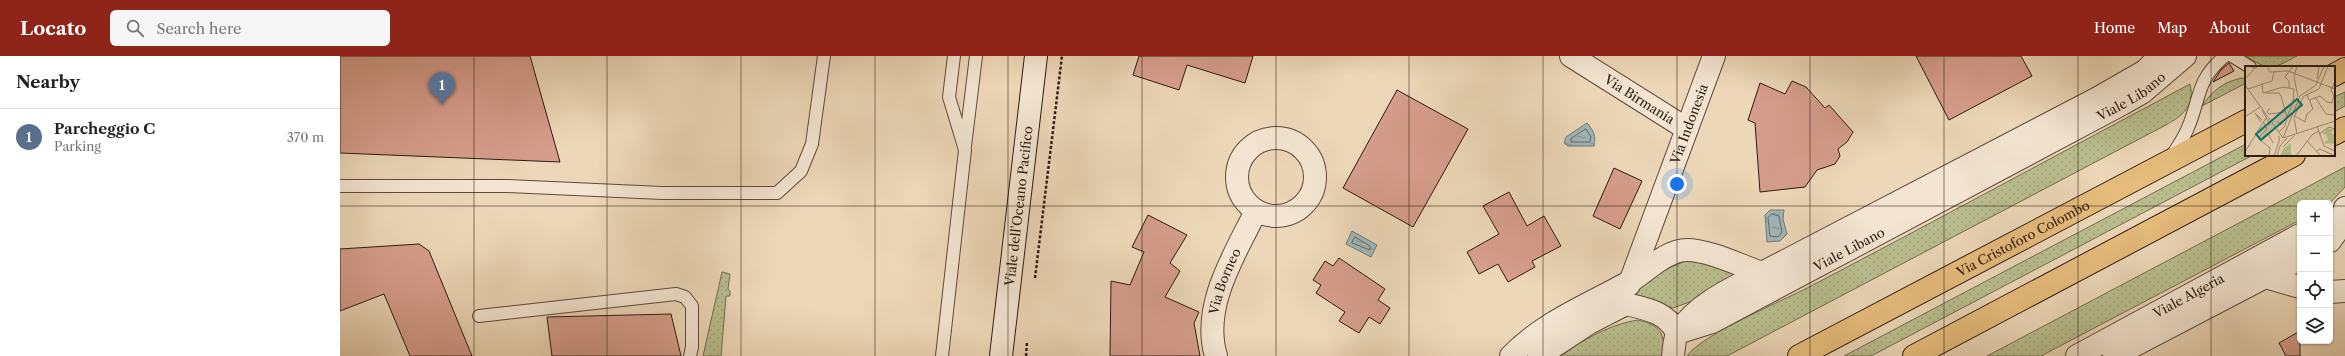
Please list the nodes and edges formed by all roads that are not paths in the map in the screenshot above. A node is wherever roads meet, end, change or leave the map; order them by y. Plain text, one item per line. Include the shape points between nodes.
1 (824, 56) edge
2 (954, 56) edge
3 (976, 56) edge
4 (1036, 56) edge
5 (1571, 56) edge
6 (1714, 56) edge
7 (2160, 56) edge
8 (2185, 56) edge
9 (2226, 56) edge
10 (2232, 56) edge
11 (2248, 66) edge
12 (2345, 69) edge
13 (2335, 74) edge
14 (2069, 122) junction
15 (2245, 122) edge
16 (2345, 128) edge
17 (1687, 129) junction
18 (2335, 133) edge
19 (965, 150) junction
20 (2292, 156) edge
21 (2168, 161) junction
22 (340, 186) edge
23 (1256, 211) dead end
24 (2297, 236) edge
25 (2297, 261) edge
26 (2265, 277) junction
27 (1630, 281) junction
28 (1767, 282) junction
29 (2297, 286) edge
30 (2345, 291) edge
31 (2333, 292) edge
32 (2199, 301) junction
33 (1626, 304) junction
34 (479, 316) dead end
35 (2148, 328) junction
36 (1677, 333) junction
37 (690, 356) edge
38 (942, 356) edge
39 (1001, 356) edge
40 (1216, 356) edge
41 (1511, 356) edge
42 (1539, 356) edge
43 (1673, 356) edge
44 (1799, 356) edge
45 (1914, 356) edge
46 (2077, 356) edge
47 (2114, 356) edge

1 - 22 lane via 812,144 801,171 777,193 662,193 506,186
2 - 19 lane via 949,97
3 - 19 lane
4 - 39 street, Viale dell'Oceano Pacifico
5 - 17 street, Via Birmania
6 - 17 street, Via Indonesia
7 - 14 street, Viale Libano via 2145,71
8 - 14 street, Viale Libano via 2143,92
9 - 21 lane via 2213,68 2201,86 2187,129
10 - 11 lane
12 - 13 main road
14 - 28 street, Viale Libano
15 - 21 main road, Via Cristoforo Colombo
16 - 18 main road
17 - 27 street, Via Indonesia
19 - 38 lane
20 - 45 main road
21 - 44 main road, Via Cristoforo Colombo
23 - 40 street, Via Borneo via 1228,268 1216,300 1213,346
24 - 32 street, Viale Algeria
25 - 26 street, Viale Algeria
26 - 29 street
26 - 32 street, Viale Algeria
27 - 28 street via 1666,257 1687,250 1704,253
27 - 33 street, Via Indonesia
27 - 41 street via 1551,324
28 - 36 street, Viale Libano via 1712,322
30 - 31 street
32 - 35 street, Viale Algeria
33 - 36 street via 1661,314
33 - 42 street via 1589,323
34 - 37 lane via 676,294 685,297 692,306
35 - 46 street, Viale Algeria
35 - 47 street, Viale Algeria
36 - 43 street

